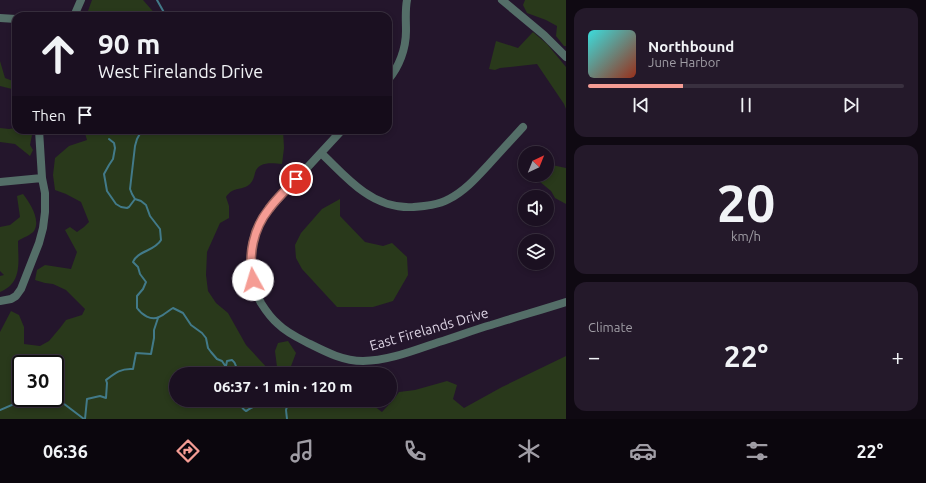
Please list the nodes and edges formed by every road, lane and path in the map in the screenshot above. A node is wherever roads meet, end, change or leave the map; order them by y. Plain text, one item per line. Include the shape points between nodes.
1 (81, 0) edge
2 (407, 0) edge
3 (507, 1) edge
4 (76, 12) edge
5 (0, 18) edge
6 (12, 19) edge
7 (566, 57) edge
8 (392, 74) edge
9 (523, 127) dead end
10 (39, 134) edge
11 (338, 134) edge
12 (321, 153) junction
13 (42, 178) junction
14 (0, 182) edge
15 (0, 301) edge
16 (566, 302) edge

1 - 4 street
2 - 8 street via 406,40 401,58
3 - 7 street
5 - 6 street
9 - 12 street via 466,188 448,200 423,206 401,206 373,198 356,186
10 - 13 street
11 - 12 street, East Firelands Drive
12 - 16 street, East Firelands Drive via 269,209 260,222 253,240 251,271 255,288 265,309 279,325 292,334 337,357 361,361 381,359
13 - 14 street
13 - 15 street via 45,212 38,243 21,289 11,299

